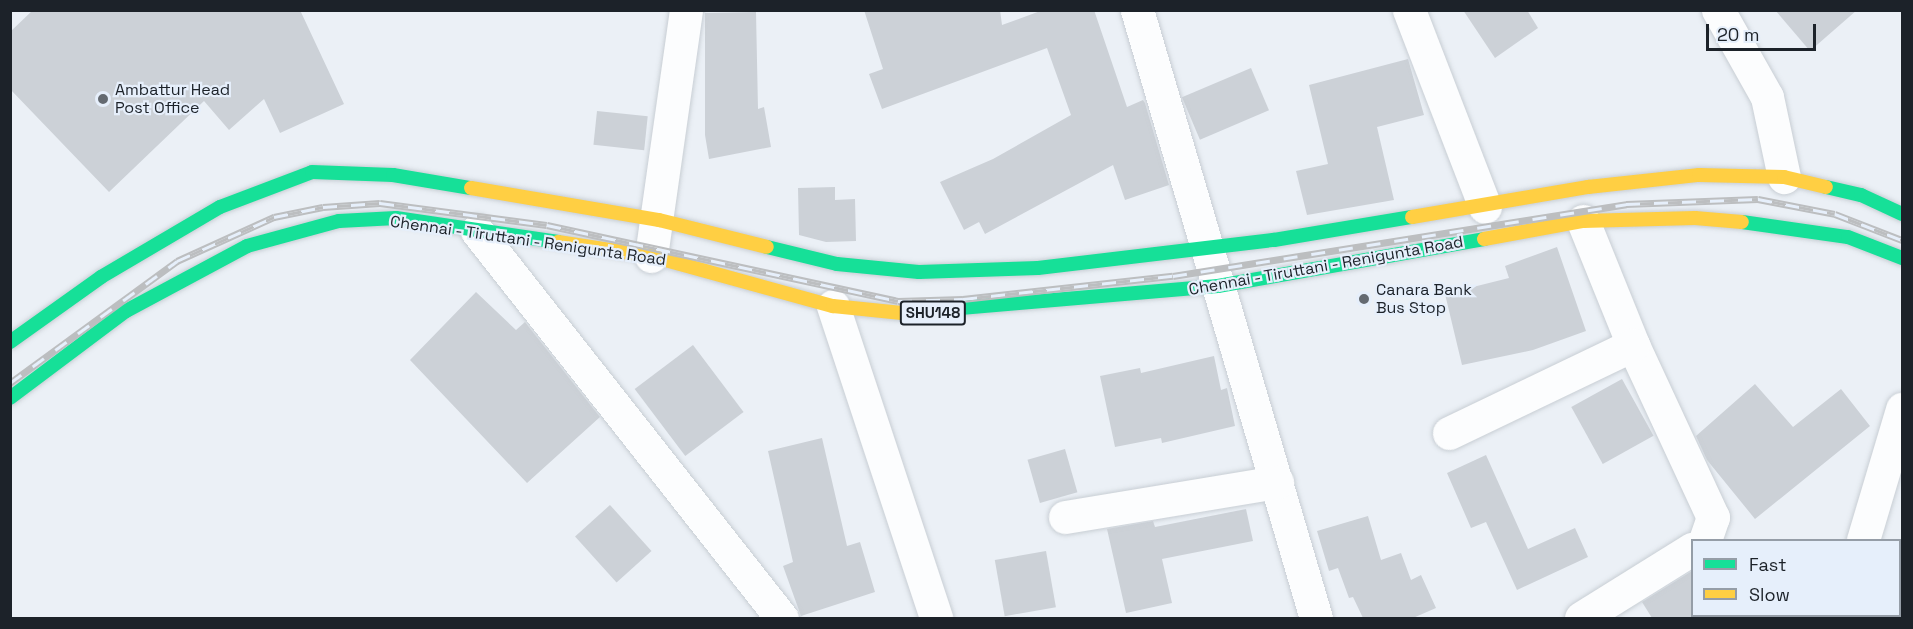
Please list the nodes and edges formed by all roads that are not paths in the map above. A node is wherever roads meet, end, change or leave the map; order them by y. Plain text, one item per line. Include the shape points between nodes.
1 (686, 10) edge
2 (1409, 10) edge
3 (1718, 10) edge
4 (1147, 15) edge
5 (1784, 177) junction
6 (1485, 207) junction
7 (1902, 214) edge
8 (659, 220) junction
9 (1583, 221) junction
10 (477, 231) junction
11 (1207, 247) junction
12 (651, 256) junction
13 (1902, 258) edge
14 (1218, 286) junction
15 (833, 306) junction
16 (10, 342) edge
17 (1633, 345) junction
18 (10, 398) edge
19 (1902, 409) edge
20 (1449, 433) dead end
21 (1277, 482) junction
22 (1065, 518) dead end
23 (1705, 539) edge
24 (1863, 539) edge
25 (1691, 550) edge
26 (782, 618) edge
27 (936, 618) edge
28 (1316, 618) edge
29 (1581, 618) edge

1 - 8 street
2 - 6 street
3 - 5 street via 1767,96
4 - 11 street
5 - 6 highway, Chennai - Tiruttani - Renigunta Road via 1699,175 1588,187
5 - 7 highway, Chennai - Tiruttani - Renigunta Road via 1861,195
6 - 11 highway, Chennai - Tiruttani - Renigunta Road
8 - 11 highway, Chennai - Tiruttani - Renigunta Road via 837,264 919,272 1038,268
8 - 12 street
8 - 16 highway, Chennai - Tiruttani - Renigunta Road via 393,175 312,172 220,207 100,277
9 - 13 highway, Chennai - Tiruttani - Renigunta Road / SHU148 via 1695,218 1789,226 1848,237
9 - 14 highway, Chennai - Tiruttani - Renigunta Road / SHU148
9 - 17 street
10 - 12 highway, Chennai - Tiruttani - Renigunta Road / SHU148
10 - 18 highway, Chennai - Tiruttani - Renigunta Road / SHU148 via 396,218 339,221 247,246 126,312
10 - 26 street
11 - 14 street
12 - 15 highway, Chennai - Tiruttani - Renigunta Road / SHU148
14 - 15 highway, Chennai - Tiruttani - Renigunta Road / SHU148 via 916,314
14 - 21 street
15 - 27 street
17 - 20 street
17 - 23 street via 1713,517
19 - 24 street
21 - 22 street
21 - 28 street
25 - 29 street

